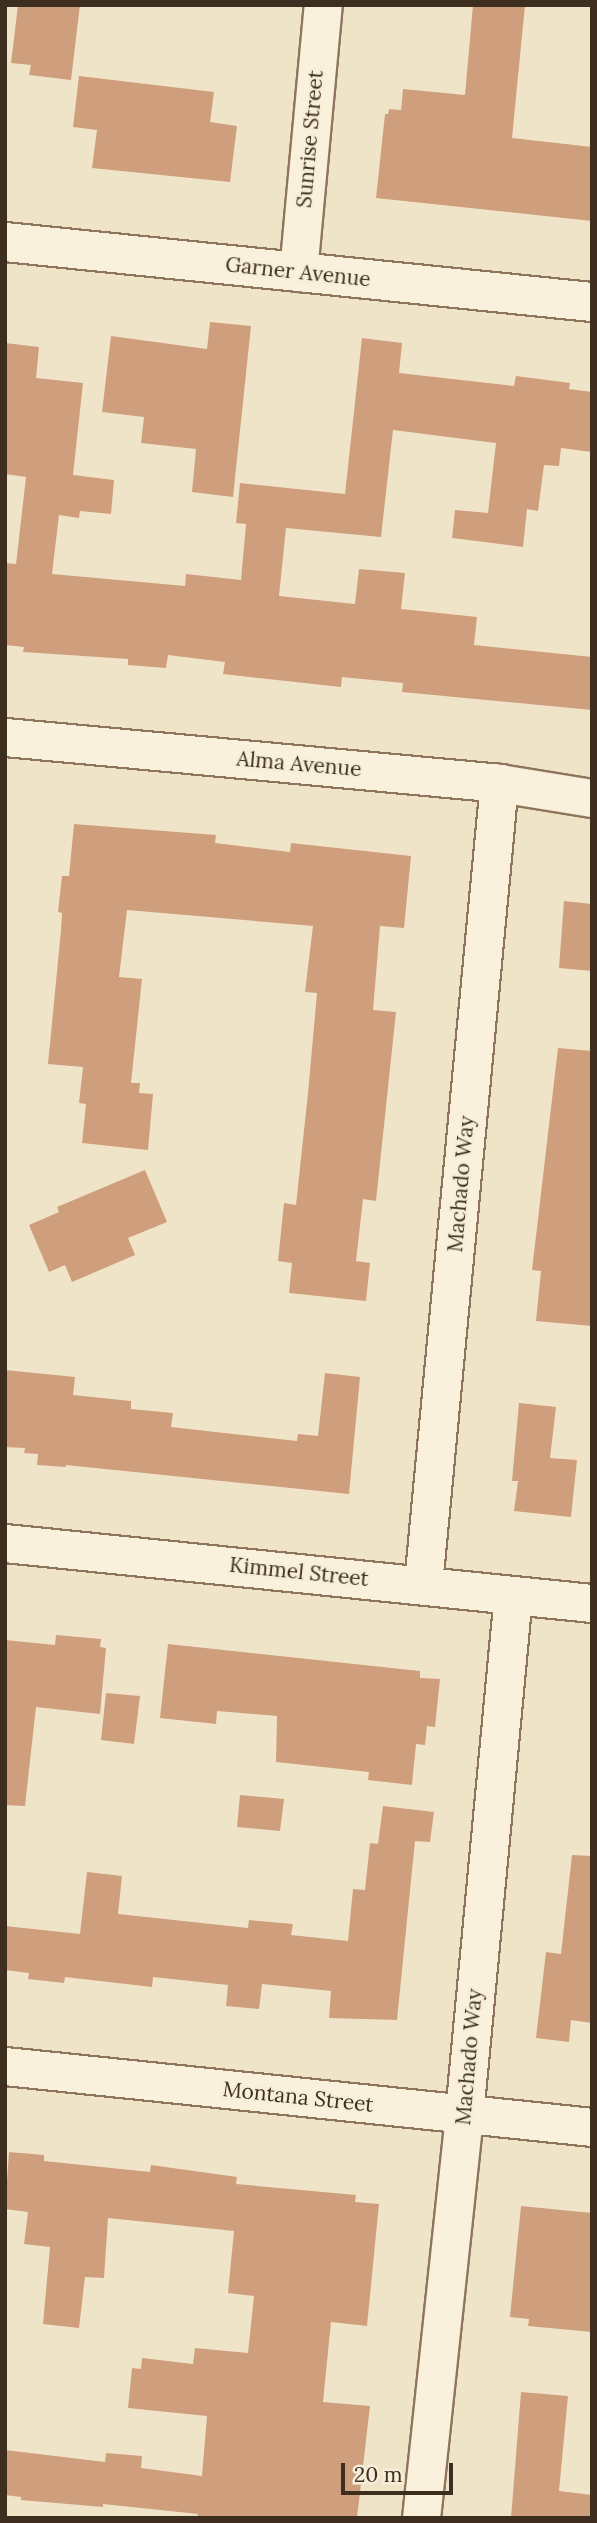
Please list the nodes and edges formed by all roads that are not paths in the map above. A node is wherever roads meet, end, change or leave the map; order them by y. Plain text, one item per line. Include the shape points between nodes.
1 (323, 5) edge
2 (5, 242) edge
3 (298, 272) junction
4 (592, 302) edge
5 (5, 737) edge
6 (499, 783) junction
7 (592, 798) edge
8 (5, 1543) edge
9 (423, 1584) junction
10 (513, 1595) junction
11 (592, 1603) edge
12 (5, 2066) edge
13 (464, 2114) junction
14 (592, 2127) edge
15 (421, 2518) edge

1 - 3 street, Sunrise Street
2 - 3 street, Garner Avenue
3 - 4 street, Garner Avenue
5 - 6 street, Alma Avenue
6 - 7 street, Alma Avenue
6 - 9 street, Machado Way
8 - 9 street, Kimmel Street
9 - 10 street, Kimmel Street
10 - 11 street, Kimmel Street
10 - 13 street, Machado Way
12 - 13 street, Montana Street
13 - 14 street, Montana Street
13 - 15 street, Machado Way

